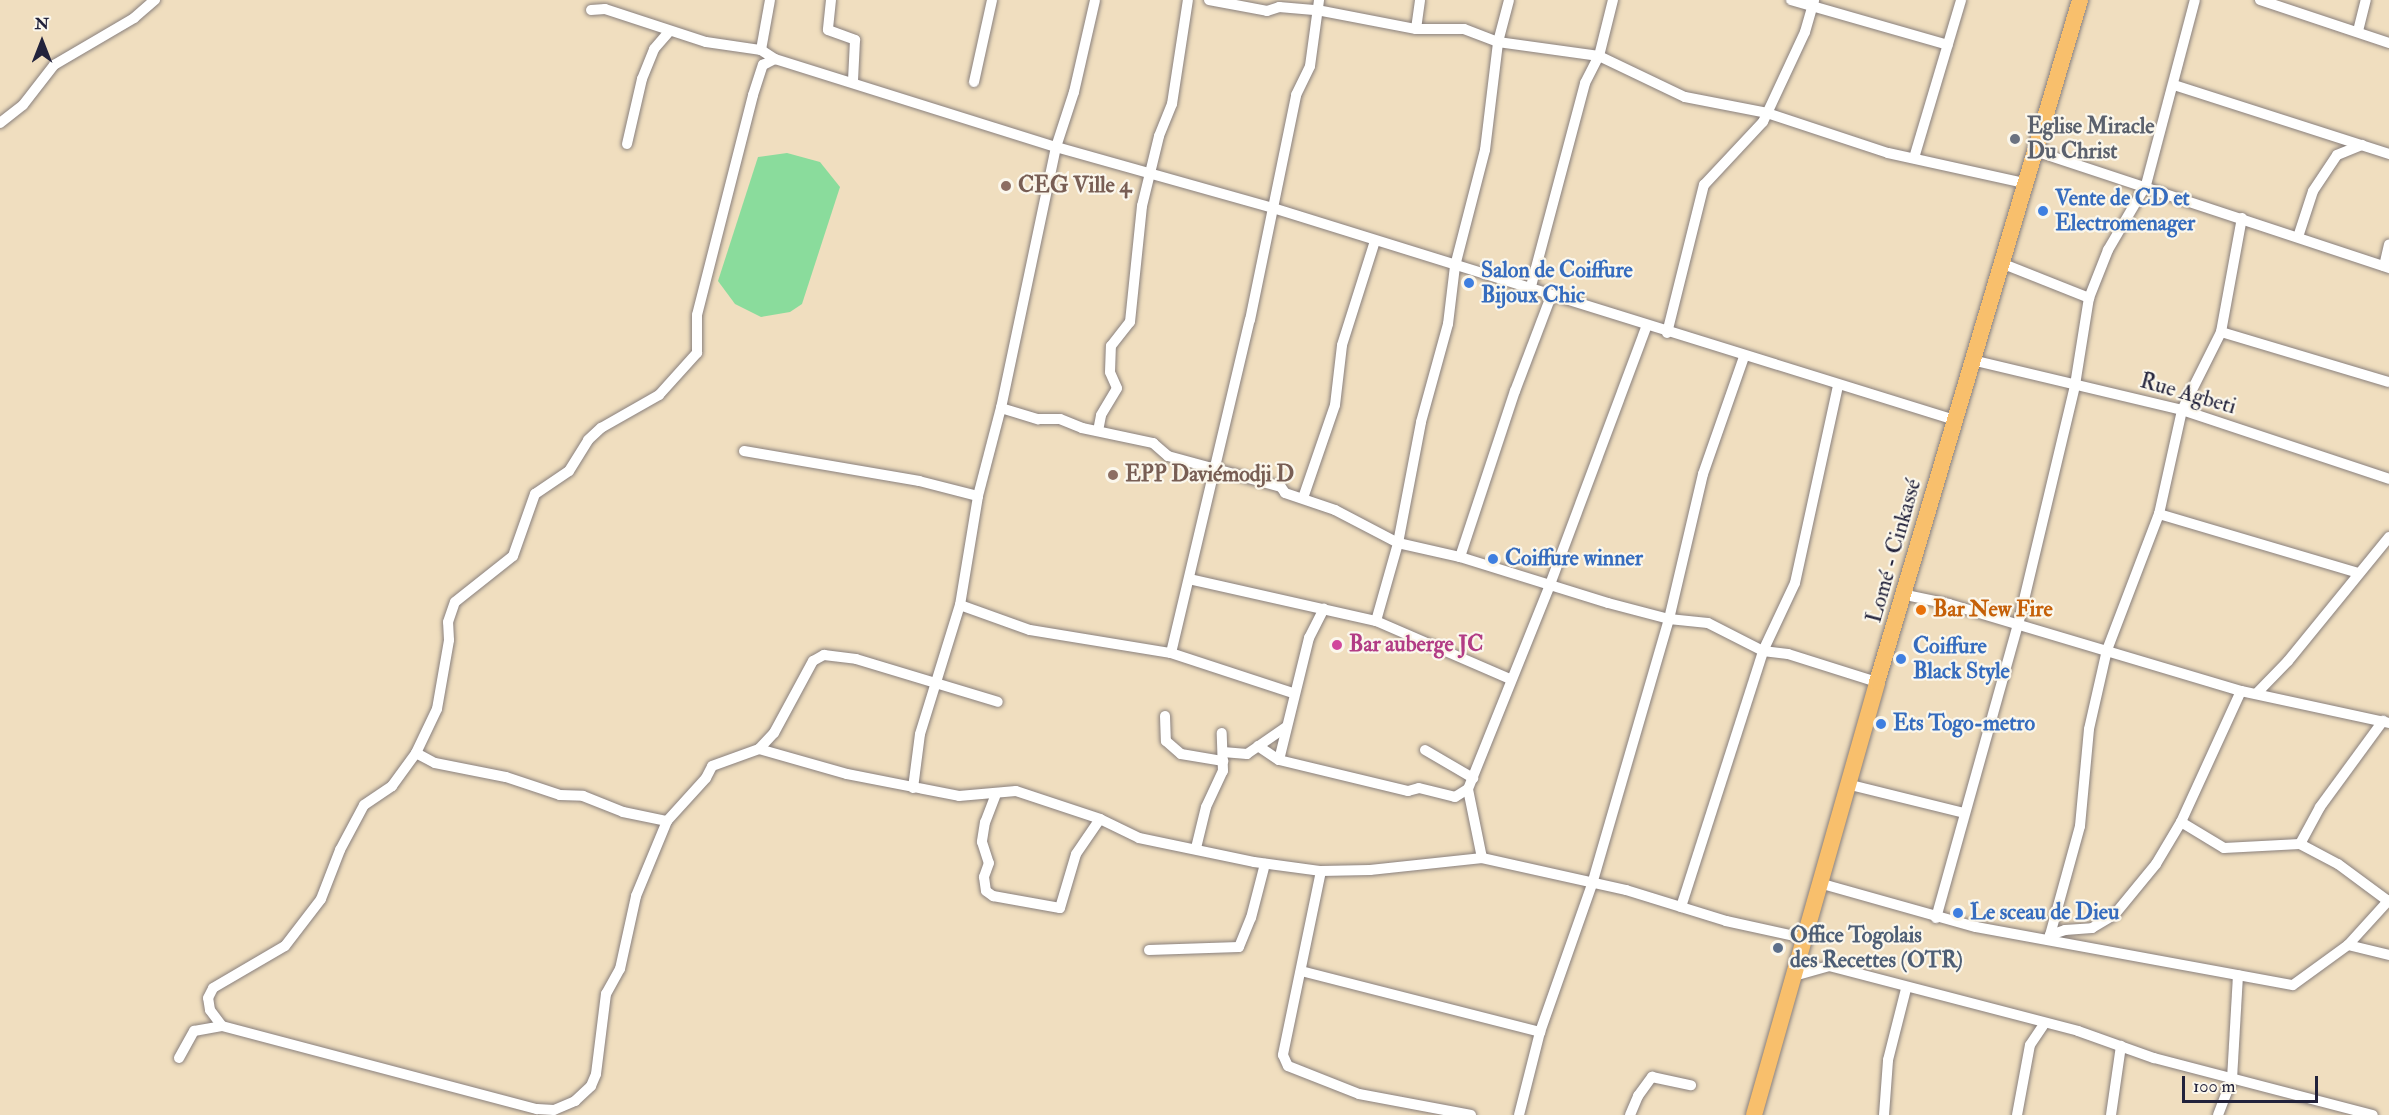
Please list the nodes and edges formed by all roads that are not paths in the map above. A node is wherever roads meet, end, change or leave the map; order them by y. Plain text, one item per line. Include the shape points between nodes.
1 (155, 0) edge
2 (770, 0) edge
3 (831, 0) edge
4 (992, 0) edge
5 (1095, 0) edge
6 (1188, 0) edge
7 (1209, 0) edge
8 (1420, 0) edge
9 (1509, 0) edge
10 (1613, 0) edge
11 (1791, 0) edge
12 (1961, 0) edge
13 (2080, 0) edge
14 (2195, 0) edge
15 (2260, 0) edge
16 (2366, 0) edge
17 (2273, 2) edge
18 (1813, 3) edge
19 (1318, 5) edge
20 (591, 10) dead end
21 (1416, 29) junction
22 (2358, 31) junction
23 (669, 33) junction
24 (1498, 42) junction
25 (2389, 43) edge
26 (1948, 45) junction
27 (761, 50) junction
28 (1599, 56) junction
29 (774, 59) junction
30 (853, 81) junction
31 (974, 82) dead end
32 (2174, 85) junction
33 (1767, 114) junction
34 (0, 123) edge
35 (627, 144) dead end
36 (2362, 145) junction
37 (1056, 147) junction
38 (2035, 151) junction
39 (2389, 154) edge
40 (1914, 158) junction
41 (1151, 174) junction
42 (2025, 183) junction
43 (2146, 185) junction
44 (1273, 208) junction
45 (2242, 218) junction
46 (2298, 237) junction
47 (1375, 241) junction
48 (2389, 245) edge
49 (2001, 263) junction
50 (1455, 266) junction
51 (2386, 267) edge
52 (1530, 290) junction
53 (1551, 296) junction
54 (2089, 298) junction
55 (1646, 327) junction
56 (2221, 332) junction
57 (1667, 333) junction
58 (1744, 357) junction
59 (1972, 360) junction
60 (2389, 382) edge
61 (1838, 385) junction
62 (2075, 385) junction
63 (1001, 408) junction
64 (2182, 410) junction
65 (1955, 420) junction
66 (1098, 431) junction
67 (744, 451) dead end
68 (1216, 469) junction
69 (2389, 479) edge
70 (978, 496) junction
71 (1303, 498) junction
72 (2159, 514) junction
73 (2389, 537) edge
74 (1398, 543) junction
75 (1460, 557) junction
76 (2358, 573) junction
77 (1189, 579) junction
78 (1550, 587) junction
79 (1906, 595) junction
80 (960, 605) junction
81 (1324, 609) junction
82 (1669, 618) junction
83 (1376, 621) junction
84 (2018, 625) junction
85 (2107, 650) junction
86 (1763, 651) junction
87 (1171, 653) junction
88 (1510, 679) junction
89 (1877, 682) junction
90 (936, 685) junction
91 (2241, 691) junction
92 (1293, 693) junction
93 (2256, 694) junction
94 (998, 702) dead end
95 (1165, 716) dead end
96 (2386, 722) edge
97 (1286, 727) junction
98 (1222, 733) dead end
99 (1258, 746) junction
100 (759, 749) junction
101 (1425, 750) dead end
102 (416, 753) junction
103 (1223, 757) junction
104 (1279, 760) junction
105 (1473, 778) junction
106 (1848, 784) junction
107 (914, 788) junction
108 (1468, 789) junction
109 (996, 794) junction
110 (1964, 813) junction
111 (1100, 819) junction
112 (667, 821) junction
113 (2181, 822) junction
114 (2300, 844) junction
115 (1196, 848) junction
116 (1482, 858) junction
117 (1265, 864) junction
118 (1321, 871) junction
119 (1593, 882) junction
120 (1819, 883) junction
121 (2389, 901) edge
122 (1681, 907) junction
123 (1936, 918) junction
124 (2049, 937) junction
125 (1804, 938) junction
126 (2348, 945) junction
127 (1149, 950) dead end
128 (2389, 955) edge
129 (1301, 971) junction
130 (2238, 975) junction
131 (1794, 976) junction
132 (1906, 988) junction
133 (2044, 1024) junction
134 (222, 1026) junction
135 (1540, 1032) junction
136 (2121, 1046) junction
137 (179, 1058) dead end
138 (2232, 1079) junction
139 (1691, 1085) dead end
140 (2323, 1102) junction
141 (1471, 1115) edge
142 (1519, 1115) edge
143 (1630, 1115) edge
144 (1754, 1115) edge
145 (1884, 1115) edge
146 (2017, 1115) edge
147 (2110, 1115) edge
148 (2218, 1115) edge
149 (2321, 1115) edge
150 (2373, 1115) edge

1 - 34 street via 134,18 54,65 23,105
2 - 27 street
3 - 30 street via 828,30 855,40
4 - 31 street
5 - 37 street via 1074,92
6 - 41 street via 1172,104
7 - 19 street via 1267,11
8 - 21 street
9 - 24 street
10 - 28 street
11 - 18 street
12 - 26 street
13 - 38 highway, Lomé - Cinkassé
14 - 32 street
15 - 17 street
16 - 22 street
17 - 22 street
18 - 26 street
18 - 33 street via 1805,32
19 - 21 street
19 - 44 street via 1310,66 1296,95
20 - 23 street via 605,9
21 - 24 street via 1464,29
22 - 25 street
23 - 27 street
23 - 35 street via 654,49 642,79
24 - 28 street
24 - 50 street via 1485,150
26 - 40 street
27 - 29 street
28 - 33 street via 1685,97
28 - 52 street via 1585,82
29 - 30 street
29 - 102 street via 764,65 753,95 697,315 697,353 659,395 601,428 588,440 569,471 535,494 513,556 455,602 448,622 449,640 437,709
30 - 37 street
32 - 36 street
32 - 43 street
33 - 40 street
33 - 57 street via 1752,139 1704,185
36 - 39 street
36 - 46 street via 2337,155 2313,191
37 - 41 street
37 - 63 street
38 - 42 highway, Lomé - Cinkassé
38 - 43 street
40 - 42 street
41 - 44 street
41 - 66 street via 1142,206 1130,322 1111,346 1110,372 1117,388 1101,415
42 - 49 highway, Lomé - Cinkassé
43 - 45 street
43 - 54 street via 2108,250
44 - 47 street
44 - 68 street
45 - 46 street
45 - 56 street
46 - 51 street
47 - 50 street
47 - 71 street via 1342,345 1335,405
48 - 51 street
49 - 54 street
49 - 59 highway, Lomé - Cinkassé
50 - 52 street
50 - 74 street via 1448,324 1421,422
52 - 53 street
53 - 55 street
53 - 75 street
54 - 62 street
55 - 57 street
55 - 78 street
56 - 60 street
56 - 64 street
57 - 58 street
58 - 61 street
58 - 82 street via 1703,474
59 - 62 street, Rue Agbeti
59 - 65 highway, Lomé - Cinkassé
61 - 65 street
61 - 86 street via 1795,583
62 - 64 street, Rue Agbeti
62 - 84 street
63 - 66 street
63 - 70 street
64 - 69 street, Rue Agbeti
64 - 72 street
65 - 79 highway, Lomé - Cinkassé
66 - 68 street via 1153,443 1168,456
67 - 70 street via 919,481
68 - 71 street
68 - 77 street
70 - 80 street
71 - 74 street
72 - 76 street
72 - 85 street
73 - 76 street
74 - 75 street
74 - 83 street
75 - 78 street
76 - 93 street via 2288,661
77 - 81 street
77 - 87 street
78 - 82 street
78 - 88 street
79 - 84 street
79 - 89 highway, Lomé - Cinkassé
80 - 87 street via 1030,630
80 - 90 street
81 - 83 street
81 - 92 street via 1309,638
82 - 86 street via 1708,623
82 - 119 street
83 - 88 street
84 - 85 street
84 - 110 street
85 - 91 street
85 - 124 street via 2089,729 2080,826
86 - 89 street via 1788,654
86 - 122 street
87 - 92 street
88 - 105 street
89 - 106 highway, Lomé - Cinkassé
90 - 94 street
90 - 100 street via 856,659 824,655 813,661 774,733
90 - 107 street via 920,734
91 - 93 street
91 - 113 street
92 - 97 street
93 - 96 street
95 - 103 street via 1166,741 1181,754
96 - 114 street via 2320,807
97 - 99 street
97 - 104 street
98 - 103 street
99 - 103 street via 1247,754
99 - 104 street
100 - 107 street
100 - 112 street via 712,766
101 - 105 street
102 - 112 street via 435,764 506,777 560,795 584,796 623,812
102 - 134 street via 392,786 364,805 340,850 321,899 285,946 213,988 208,998 210,1010
103 - 115 street via 1223,771 1206,807
104 - 108 street via 1408,791 1419,788 1455,797
105 - 108 street
106 - 110 street
106 - 120 highway, Lomé - Cinkassé
107 - 109 street via 959,796
108 - 116 street
109 - 111 street via 1016,791
109 - 111 street via 982,842 989,863 984,877 986,891 993,896 1060,908 1076,854
110 - 123 street
111 - 115 street via 1139,838
112 - 134 street via 636,896 623,958 606,994 596,1074 591,1086 575,1101 554,1110 537,1109
113 - 114 street via 2224,848
113 - 124 street via 2156,864 2115,914 2092,928
114 - 121 street via 2338,864
115 - 117 street
116 - 118 street
116 - 119 street
117 - 118 street
117 - 127 street via 1239,947
118 - 129 street
119 - 122 street
119 - 135 street
120 - 123 street
120 - 125 highway, Lomé - Cinkassé
121 - 126 street
122 - 125 street
123 - 124 street
124 - 130 street
125 - 131 highway, Lomé - Cinkassé
126 - 128 street
126 - 130 street via 2293,985
129 - 135 street
129 - 141 street via 1283,1055 1288,1066 1359,1094
130 - 138 street
131 - 132 street via 1829,966
131 - 144 highway, Lomé - Cinkassé
132 - 133 street
132 - 145 street via 1888,1060
133 - 136 street
133 - 146 street via 2030,1045
134 - 137 street via 194,1031
135 - 142 street
136 - 138 street
136 - 147 street
138 - 140 street
138 - 148 street
139 - 143 street via 1652,1077
140 - 149 street
140 - 150 street

